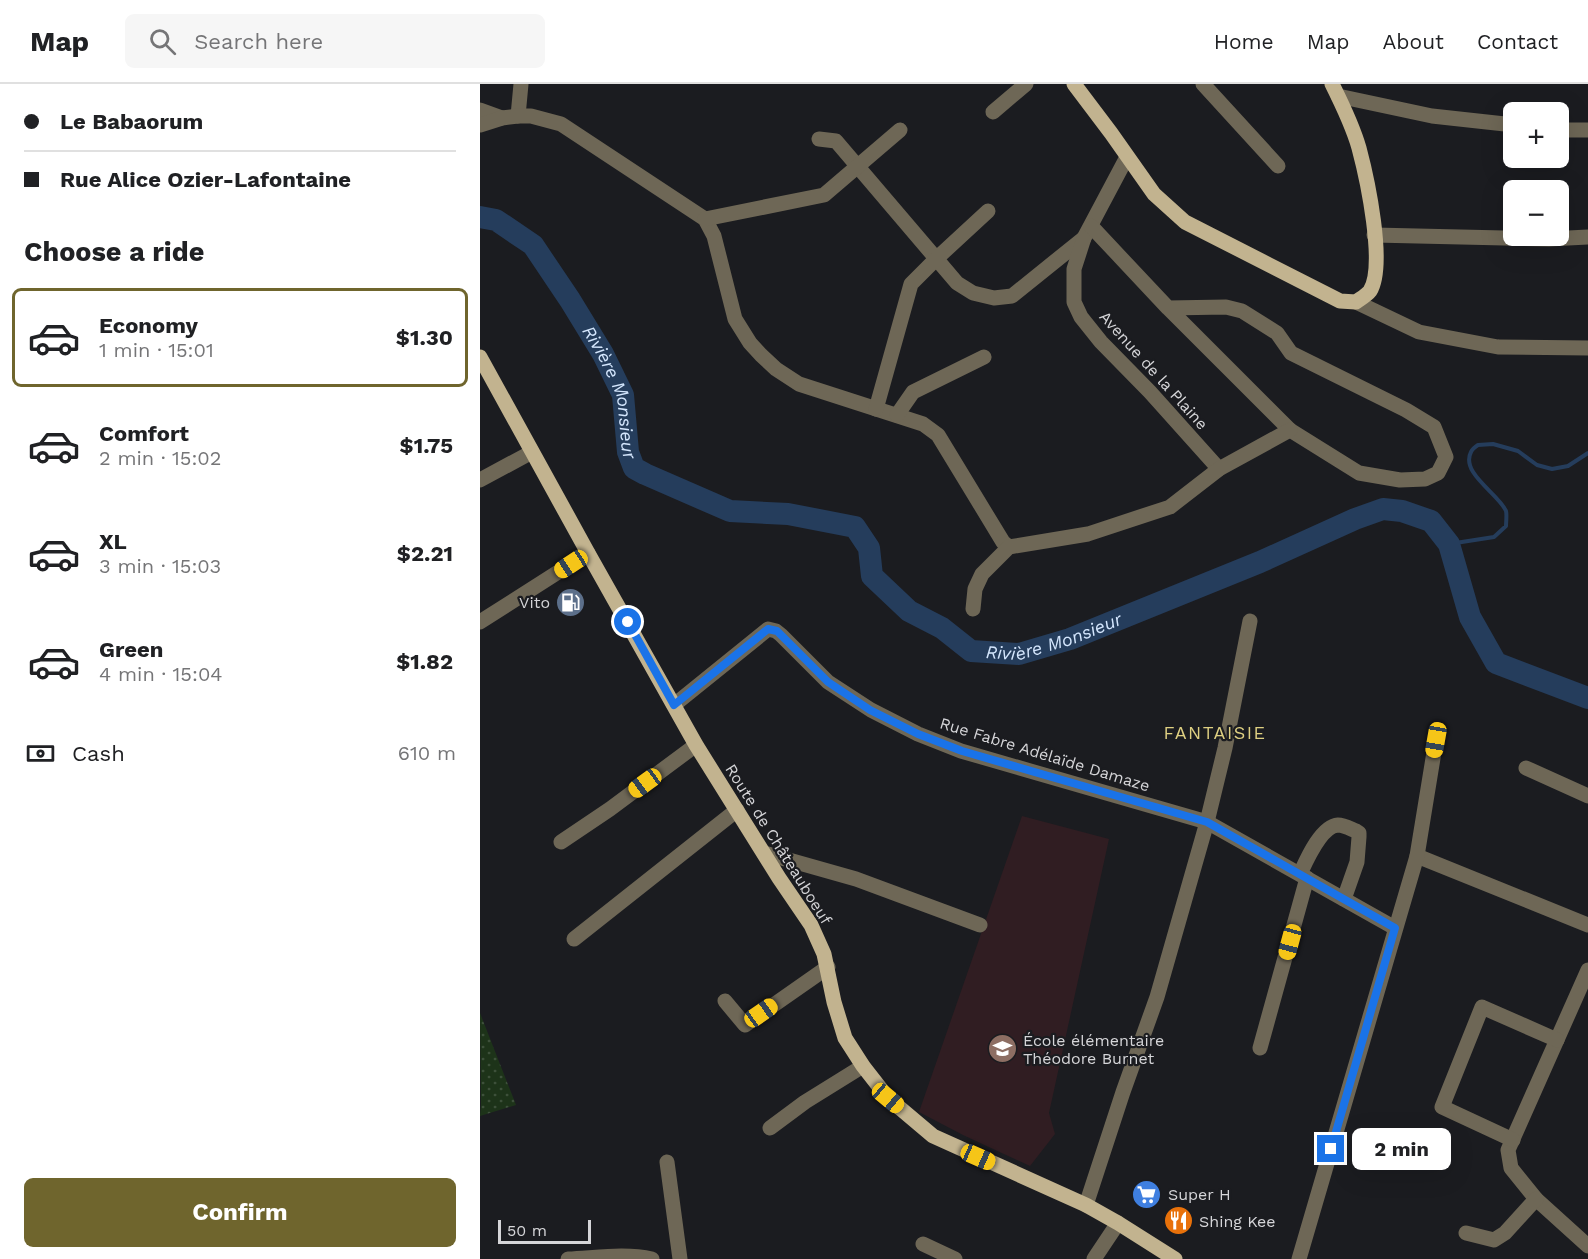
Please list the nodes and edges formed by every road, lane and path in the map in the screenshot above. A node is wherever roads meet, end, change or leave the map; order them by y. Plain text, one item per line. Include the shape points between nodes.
1 (521, 84) edge
2 (1026, 84) edge
3 (1074, 84) edge
4 (1203, 84) edge
5 (1335, 90) edge
6 (480, 110) edge
7 (993, 112) dead end
8 (518, 116) junction
9 (502, 118) junction
10 (1503, 124) edge
11 (480, 125) edge
12 (900, 130) dead end
13 (1569, 130) edge
14 (1588, 130) edge
15 (819, 139) dead end
16 (1127, 157) junction
17 (857, 166) junction
18 (1278, 166) dead end
19 (988, 211) dead end
20 (705, 219) junction
21 (1088, 232) junction
22 (1374, 235) junction
23 (1588, 237) edge
24 (936, 259) junction
25 (1356, 302) junction
26 (1168, 308) junction
27 (1588, 348) edge
28 (480, 357) edge
29 (984, 357) dead end
30 (876, 409) junction
31 (897, 415) junction
32 (1290, 430) junction
33 (532, 452) junction
34 (1219, 469) junction
35 (480, 480) edge
36 (1009, 547) junction
37 (588, 553) junction
38 (973, 609) dead end
39 (1250, 621) dead end
40 (480, 622) edge
41 (674, 705) junction
42 (1436, 740) dead end
43 (696, 745) junction
44 (1526, 768) dead end
45 (1588, 796) edge
46 (736, 810) junction
47 (1207, 822) junction
48 (561, 842) dead end
49 (764, 854) junction
50 (1417, 856) junction
51 (1304, 876) junction
52 (1344, 899) junction
53 (980, 925) dead end
54 (1588, 925) edge
55 (1395, 928) junction
56 (574, 939) dead end
57 (828, 967) junction
58 (1588, 970) edge
59 (725, 1001) dead end
60 (1557, 1040) junction
61 (1260, 1048) dead end
62 (863, 1066) junction
63 (770, 1128) dead end
64 (1513, 1140) junction
65 (667, 1162) dead end
66 (1536, 1199) junction
67 (1086, 1205) junction
68 (1118, 1223) junction
69 (1466, 1233) dead end
70 (923, 1244) dead end
71 (1588, 1246) edge
72 (568, 1259) edge
73 (652, 1259) edge
74 (680, 1259) edge
75 (955, 1259) edge
76 (1094, 1259) edge
77 (1175, 1259) edge
78 (1299, 1259) edge

1 - 8 street
2 - 7 street
3 - 16 main road
4 - 18 street
5 - 10 street via 1432,116
5 - 22 main road via 1358,146 1370,195
6 - 9 street
8 - 9 street
8 - 20 street via 561,124
9 - 11 street
12 - 17 street
13 - 14 street
15 - 17 street via 836,141
16 - 21 street, Avenue de la Plaine
16 - 25 main road via 1154,194 1185,222 1340,301
17 - 20 street via 824,195
17 - 24 street
19 - 24 street
20 - 30 street via 714,236 735,319 761,356 799,384
21 - 24 street via 1012,296 994,298 973,293 957,283
21 - 26 street
21 - 34 street, Avenue de la Plaine via 1074,269 1074,303 1081,317
22 - 23 street
22 - 25 main road via 1377,267 1370,291
24 - 30 street via 911,284
25 - 27 street via 1419,332 1498,347
26 - 32 street
26 - 32 street via 1226,307 1242,312 1277,333 1291,352 1434,427 1446,457 1438,473 1425,479 1400,480 1359,473
28 - 33 main road, Route de Châteauboeuf
29 - 31 street via 913,392
30 - 31 street
31 - 36 street via 923,424 938,435
32 - 34 street
33 - 35 street
33 - 37 main road, Route de Châteauboeuf
34 - 36 street via 1170,507 1088,534
36 - 38 street via 982,574 975,589
37 - 40 street
37 - 41 main road, Route de Châteauboeuf
39 - 47 street
41 - 43 main road, Route de Châteauboeuf
41 - 47 street, Rue Fabre Adélaïde Damaze via 772,629 828,682 870,710 918,734 962,751
42 - 50 street
43 - 46 main road, Route de Châteauboeuf
43 - 48 street
44 - 45 street
46 - 49 main road, Route de Châteauboeuf
46 - 56 street
47 - 51 street, Rue Fabre Adélaïde Damaze
47 - 67 street via 1157,997
49 - 53 street via 856,879
49 - 57 main road, Route de Châteauboeuf via 812,925
50 - 54 street
50 - 55 street
51 - 52 street, Rue Fabre Adélaïde Damaze
51 - 52 street via 1310,852 1319,838 1336,825 1356,831 1357,862
51 - 61 street
52 - 55 street, Rue Fabre Adélaïde Damaze
55 - 78 street
57 - 59 street via 745,1024
57 - 62 main road, Route de Châteauboeuf via 845,1038
58 - 60 street
60 - 64 street
60 - 64 street via 1482,1006 1442,1107
62 - 63 street
62 - 67 main road, Route de Châteauboeuf via 888,1098 933,1136
64 - 66 street via 1508,1150 1511,1167
65 - 74 street
66 - 69 street via 1494,1240
66 - 71 street
67 - 68 main road, Route de Châteauboeuf
68 - 76 street
68 - 77 main road, Route de Châteauboeuf
70 - 75 street
72 - 73 street

